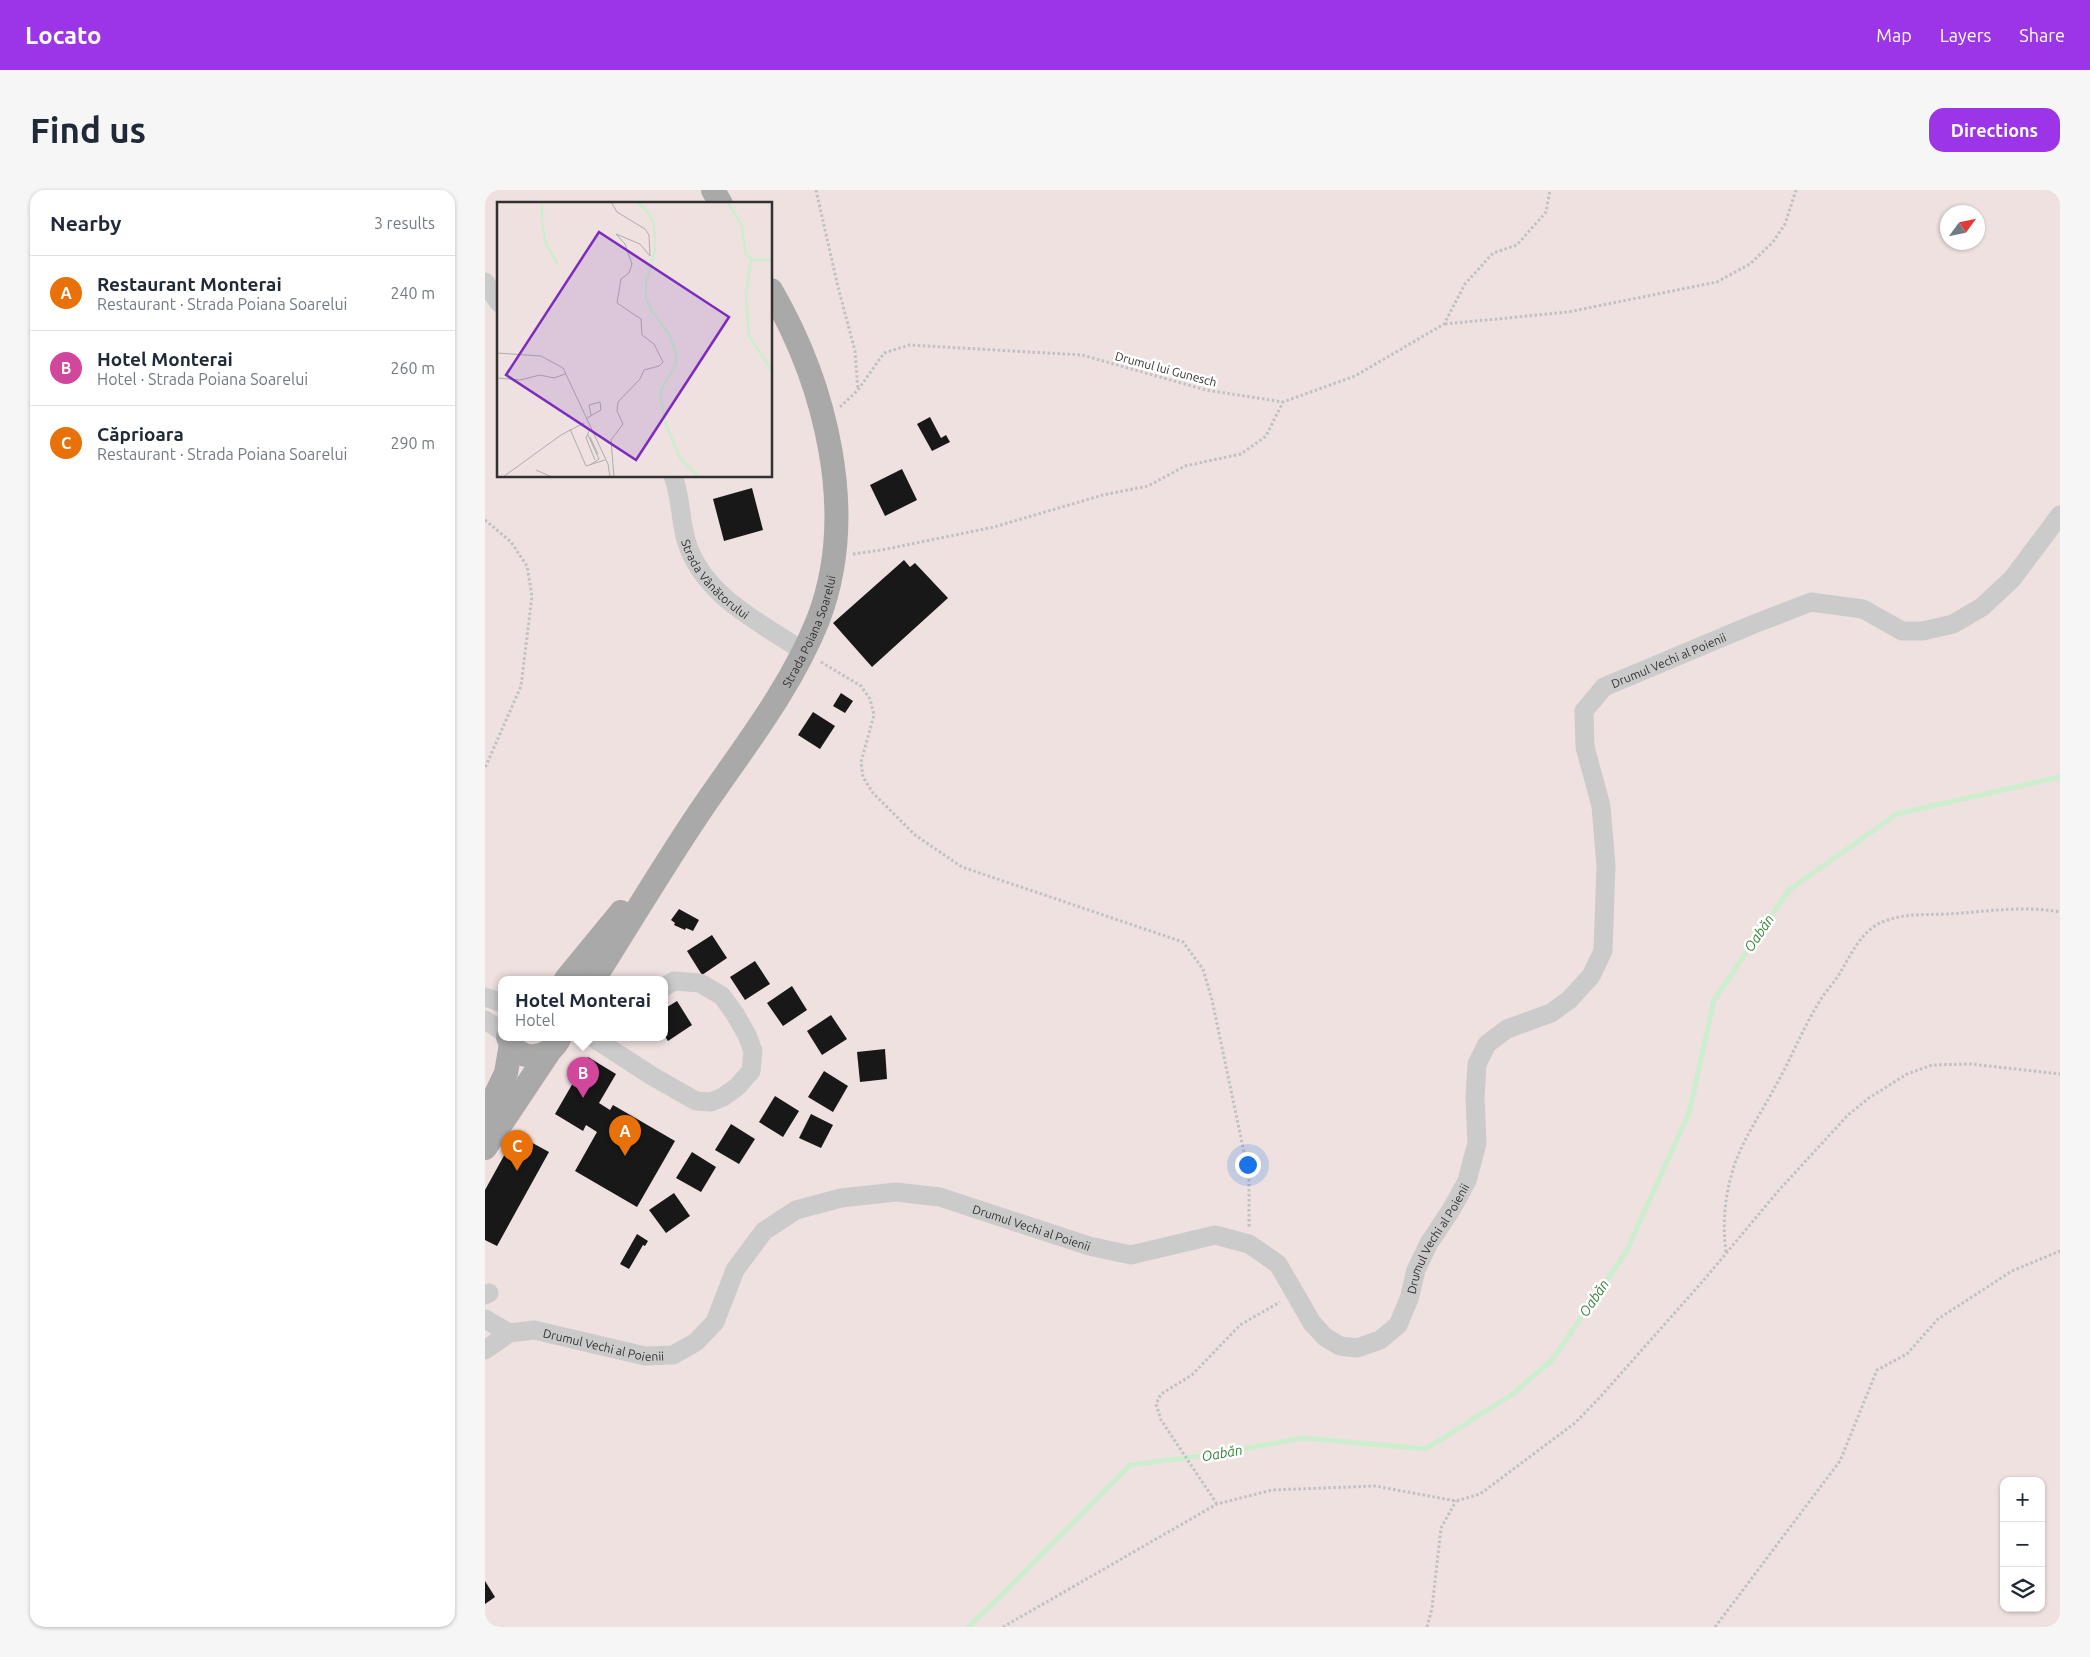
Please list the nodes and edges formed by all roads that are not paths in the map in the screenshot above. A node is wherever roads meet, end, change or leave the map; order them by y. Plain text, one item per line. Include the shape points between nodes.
1 (713, 190) edge
2 (720, 202) edge
3 (485, 282) edge
4 (773, 294) edge
5 (497, 300) edge
6 (673, 478) edge
7 (2060, 515) edge
8 (803, 651) junction
9 (698, 815) junction
10 (568, 976) edge
11 (595, 976) edge
12 (668, 985) edge
13 (485, 997) edge
14 (498, 1002) edge
15 (485, 1020) edge
16 (498, 1030) edge
17 (507, 1041) edge
18 (510, 1041) edge
19 (605, 1041) edge
20 (556, 1042) edge
21 (485, 1116) edge
22 (485, 1148) edge
23 (485, 1319) edge
24 (509, 1332) junction
25 (485, 1350) edge

1 - 2 main road
3 - 5 street
4 - 8 main road, Strada Poiana Soarelui via 799,344 825,420 835,496 833,554 826,595
6 - 8 street, Strada Vânătorului via 686,540 693,562 705,579 723,597
7 - 24 street, Drumul Vechi al Poienii via 2012,579 1981,607 1953,624 1923,631 1902,631 1863,609 1811,602 1604,687 1583,711 1585,747 1601,806 1606,866 1603,951 1591,976 1569,1000 1551,1013 1507,1028 1487,1044 1477,1064 1477,1143 1467,1181 1416,1270 1398,1325 1380,1340 1357,1348 1340,1346 1325,1337 1312,1324 1278,1264 1249,1244 1215,1235 1131,1255 1089,1246 940,1197 896,1192 850,1197 796,1210 764,1230 735,1270 715,1322 697,1342 673,1355 645,1356 534,1330
8 - 9 main road, Strada Poiana Soarelui via 768,713
9 - 10 main road, Strada Poiana Soarelui
9 - 11 main road, Strada Poiana Soarelui
12 - 19 street via 674,982 700,983 722,996 735,1014 753,1051 751,1071 737,1087 711,1102 696,1101
13 - 14 street
15 - 16 street
17 - 21 main road via 506,1073
18 - 20 main road via 517,1051 533,1057 541,1056
20 - 22 main road
23 - 24 street
24 - 25 street

